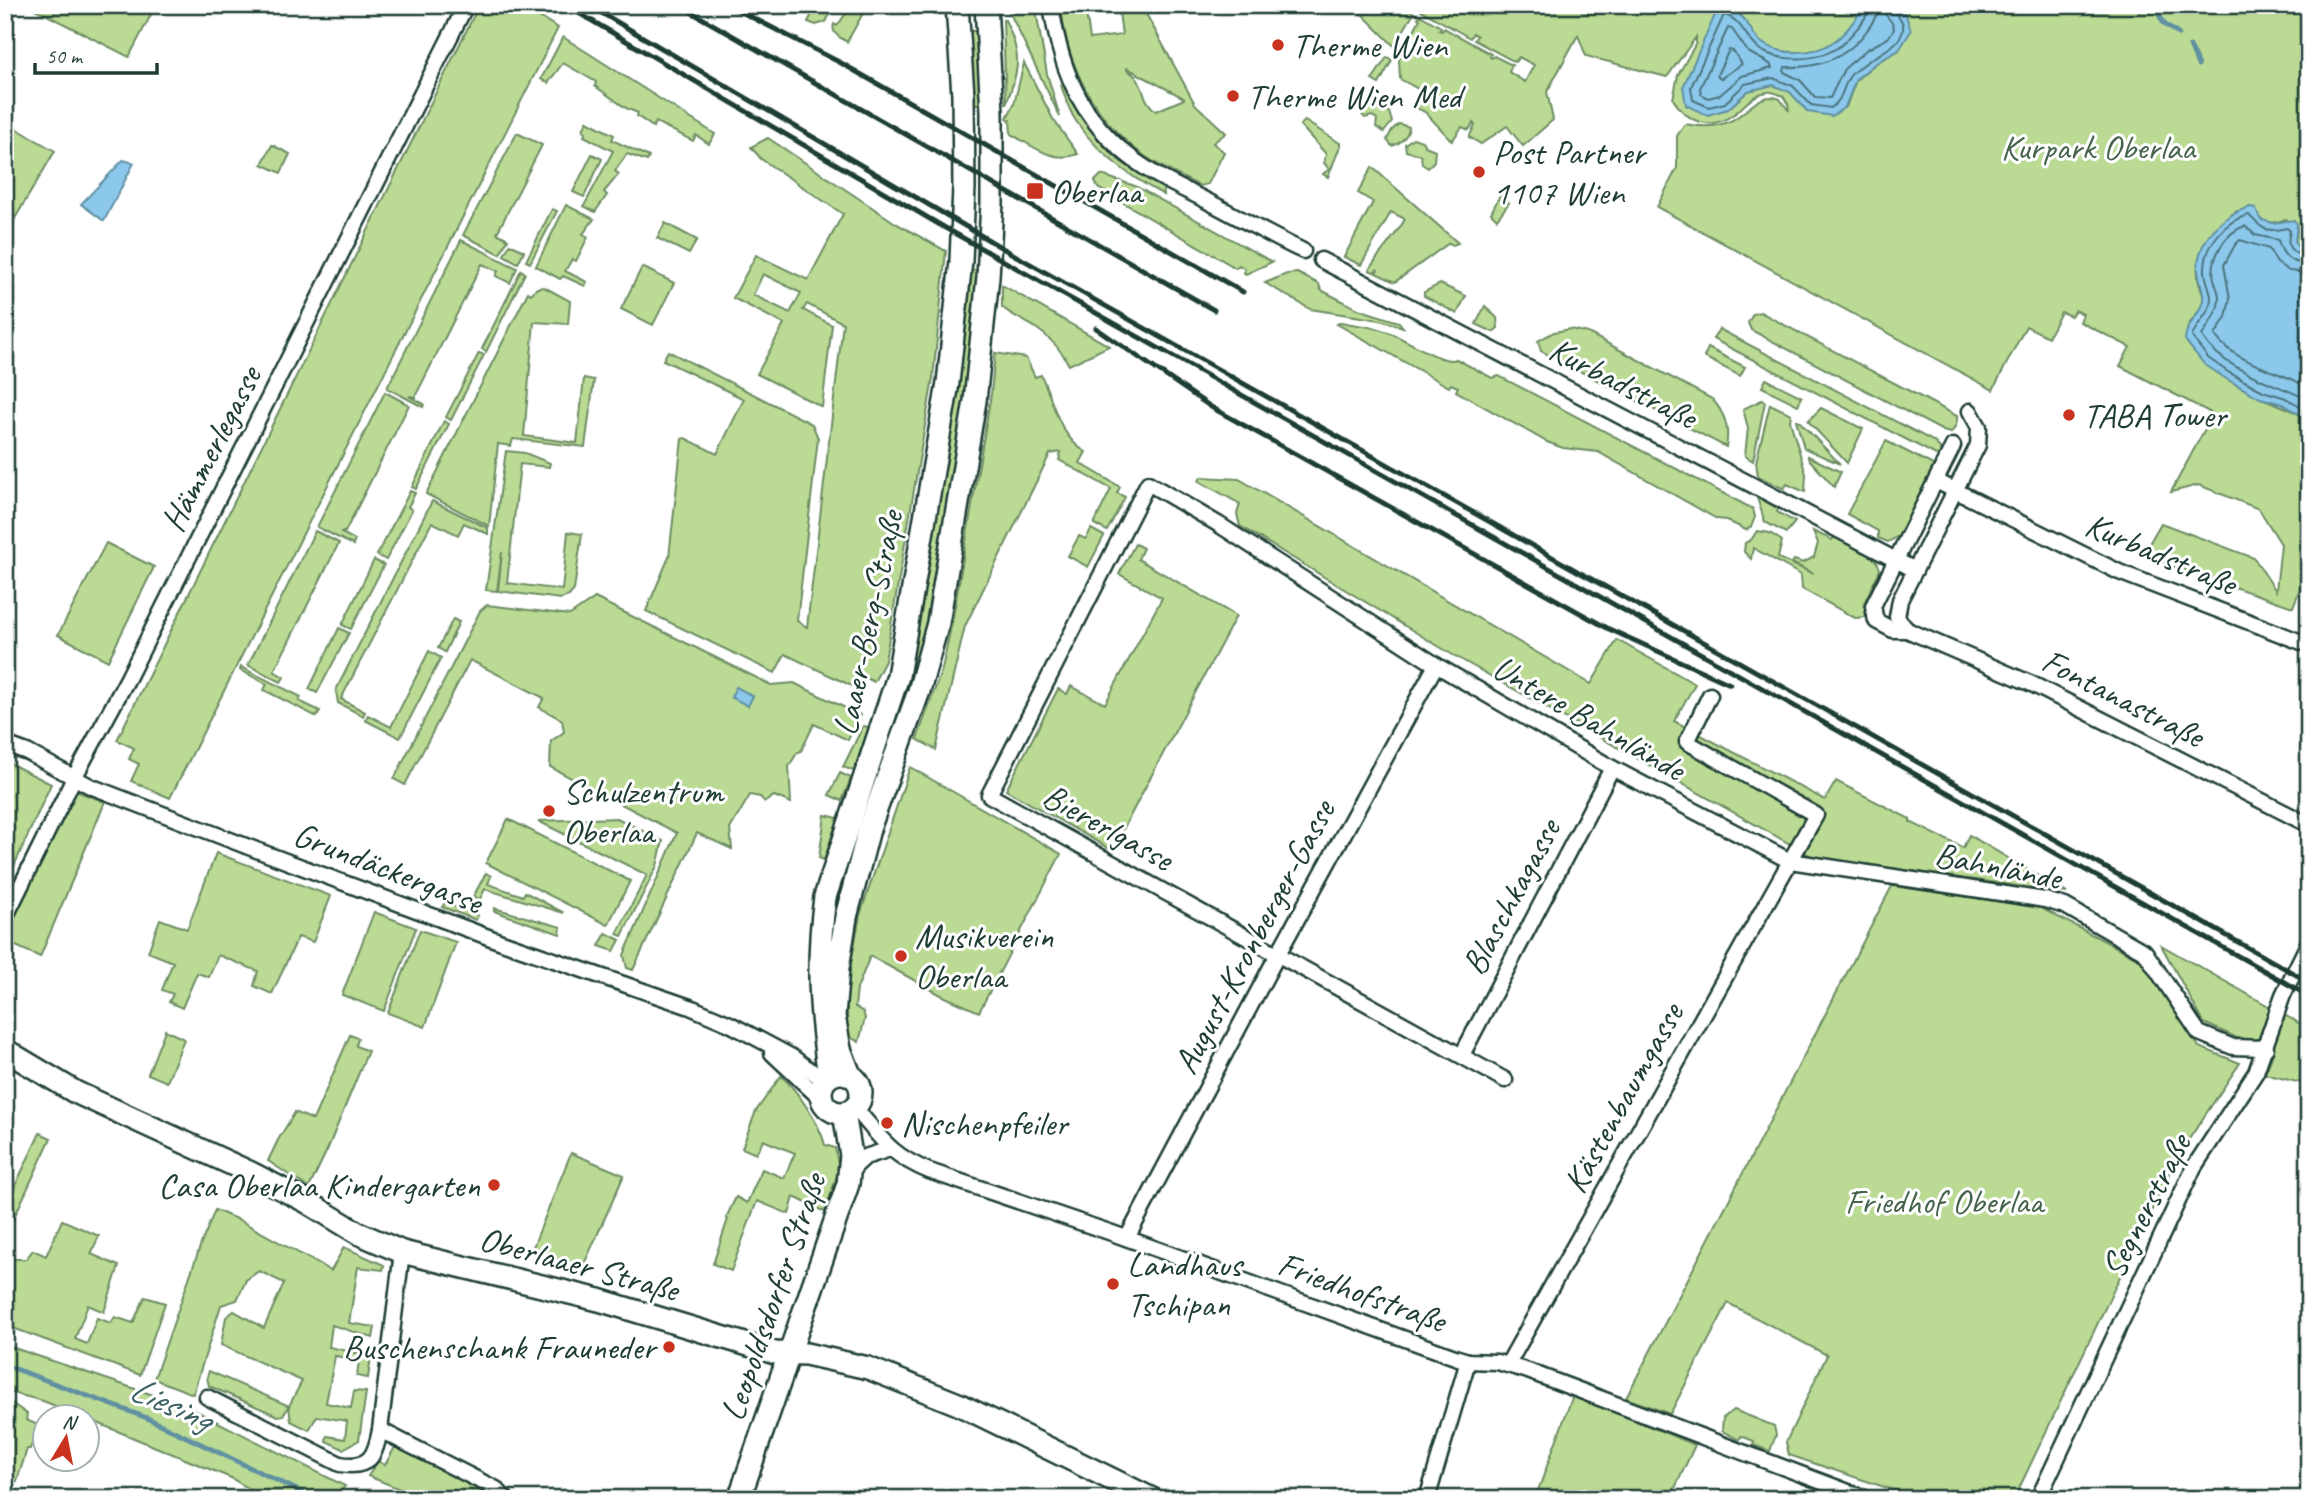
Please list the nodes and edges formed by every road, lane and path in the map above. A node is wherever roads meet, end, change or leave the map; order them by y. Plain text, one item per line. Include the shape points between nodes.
1 (466, 5) edge
2 (957, 5) edge
3 (986, 5) edge
4 (1051, 5) edge
5 (1303, 251) dead end
6 (1321, 260) dead end
7 (1969, 411) dead end
8 (1953, 446) dead end
9 (1936, 481) junction
10 (1148, 484) joint
11 (1956, 491) junction
12 (1896, 560) junction
13 (1915, 570) junction
14 (1907, 630) junction
15 (2309, 645) edge
16 (1436, 665) junction
17 (1710, 695) dead end
18 (5, 744) edge
19 (1612, 768) junction
20 (74, 778) junction
21 (2309, 825) edge
22 (1790, 861) junction
23 (5, 918) edge
24 (2309, 942) edge
25 (1278, 954) junction
26 (755, 1037) junction
27 (825, 1048) junction
28 (2266, 1048) junction
29 (5, 1050) edge
30 (1462, 1055) junction
31 (792, 1057) junction
32 (1506, 1080) dead end
33 (831, 1083) junction
34 (849, 1111) junction
35 (890, 1149) junction
36 (851, 1170) junction
37 (1127, 1238) junction
38 (402, 1252) junction
39 (791, 1354) junction
40 (1468, 1361) junction
41 (1508, 1364) junction
42 (207, 1397) dead end
43 (380, 1430) junction
44 (501, 1494) edge
45 (739, 1499) edge
46 (1152, 1499) edge
47 (1427, 1499) edge
48 (1867, 1499) edge
49 (2038, 1499) edge

1 - 20 street, Hämmerlegasse
2 - 27 main road, Laaer-Berg-Straße via 965,143 961,261 948,383 898,676 825,897 818,986
3 - 33 main road, Laaer-Berg-Straße via 992,203 975,401 937,623 919,691 869,830 846,917 834,1016 840,1049
4 - 5 street via 1067,75 1087,112 1114,142 1147,169
6 - 12 street, Kurbadstraße
7 - 11 street via 1979,427 1978,445
8 - 9 street
9 - 11 street, Kurbadstraße
9 - 12 street
10 - 16 street, Untere Bahnlände
10 - 25 street, Biererlgasse via 989,795
11 - 13 street
11 - 15 street, Kurbadstraße via 2119,572
12 - 13 street, Kurbadstraße
12 - 14 street via 1873,614 1876,621 1893,630
13 - 14 street via 1897,610
14 - 21 street, Fontanastraße via 2032,684
16 - 19 street, Untere Bahnlände
16 - 25 street, August-Kronberger-Gasse
17 - 22 street, Untere Bahnlände via 1687,742 1816,815
18 - 20 street, Grundäckergasse
19 - 22 street, Untere Bahnlände
19 - 30 street, Blaschkagasse
20 - 23 street, Hämmerlegasse
20 - 26 street, Grundäckergasse via 453,924 690,1007
22 - 28 street, Bahnlände via 2065,906 2145,953 2199,1033 2233,1047
22 - 41 street, Kästenbaumgasse
24 - 28 street, Segnerstraße via 2283,995
25 - 30 street, Biererlgasse
25 - 37 street, August-Kronberger-Gasse
26 - 31 street, Grundäckergasse
26 - 33 street, Grundäckergasse
27 - 31 street via 815,1057
27 - 33 main road, Laaer-Berg-Straße
28 - 49 street, Segnerstraße via 2256,1072 2194,1167
29 - 38 main road, Oberlaaer Straße via 75,1092 251,1173 358,1233
30 - 32 street, Biererlgasse
31 - 33 street, Grundäckergasse
33 - 34 main road via 827,1108 835,1113
33 - 34 main road via 857,1080 862,1091 859,1104
34 - 35 street, Friedhofstraße
34 - 36 main road, Leopoldsdorfer Straße
35 - 36 street via 865,1157
35 - 37 street, Friedhofstraße via 929,1171
36 - 39 main road, Leopoldsdorfer Straße
37 - 40 street, Friedhofstraße
38 - 39 main road, Oberlaaer Straße via 599,1300
38 - 43 street
39 - 45 main road, Leopoldsdorfer Straße
39 - 46 main road, Oberlaaer Straße via 848,1362 958,1404
40 - 41 street, Friedhofstraße
40 - 47 street
41 - 48 street, Friedhofstraße
42 - 43 street via 340,1464 364,1464 376,1451
43 - 44 street

